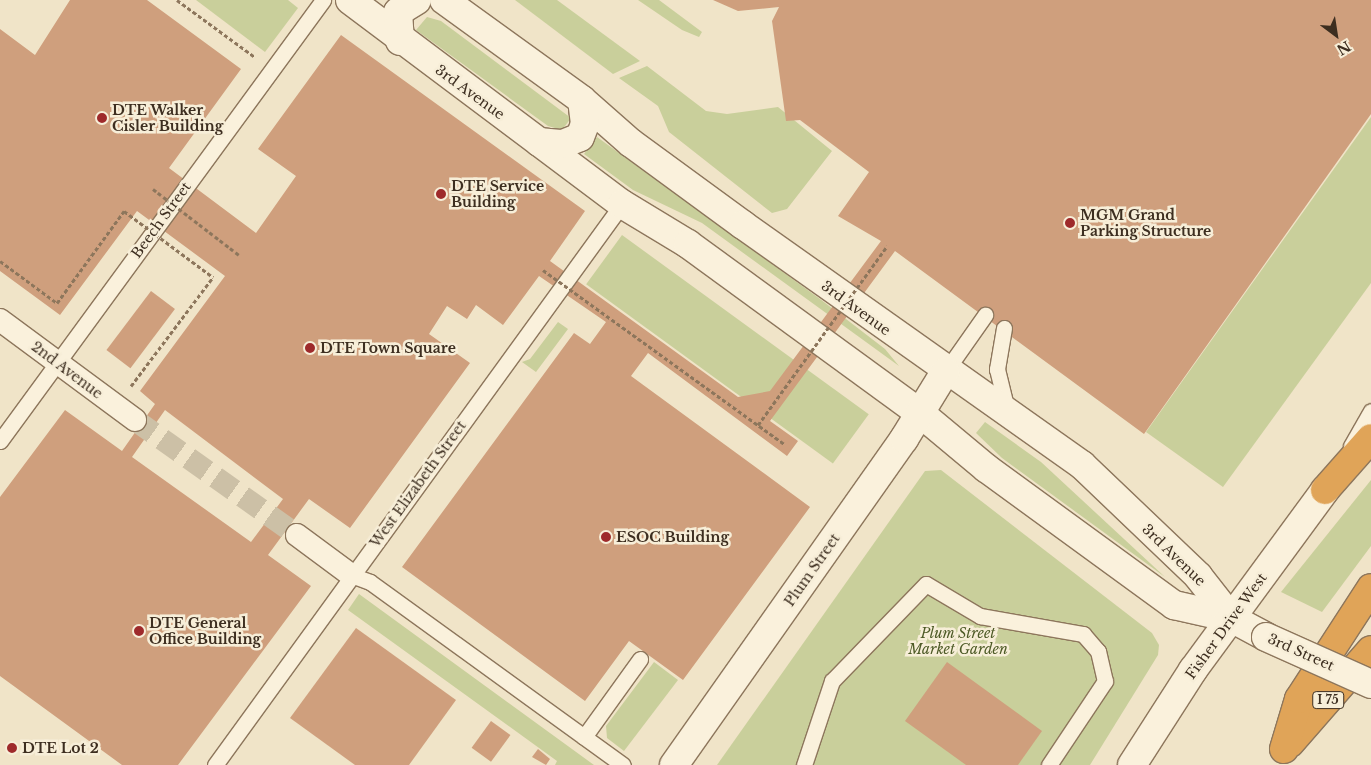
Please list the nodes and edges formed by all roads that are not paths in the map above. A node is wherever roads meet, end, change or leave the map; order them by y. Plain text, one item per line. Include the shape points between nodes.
1 (323, 0) edge
2 (350, 0) edge
3 (418, 0) edge
4 (446, 1) edge
5 (400, 41) junction
6 (582, 100) junction
7 (540, 142) junction
8 (622, 204) junction
9 (985, 315) dead end
10 (0, 320) edge
11 (1004, 328) dead end
12 (57, 363) junction
13 (945, 372) junction
14 (1007, 410) junction
15 (1371, 411) edge
16 (920, 413) junction
17 (135, 420) tunnel mouth
18 (1371, 438) edge
19 (0, 441) edge
20 (1325, 490) junction
21 (297, 535) tunnel mouth
22 (352, 575) junction
23 (1371, 588) edge
24 (1231, 618) junction
25 (1371, 650) edge
26 (640, 659) dead end
27 (1371, 684) edge
28 (584, 736) junction
29 (1279, 757) edge
30 (215, 765) edge
31 (623, 765) edge
32 (674, 765) edge
33 (804, 765) edge
34 (1049, 765) edge
35 (1132, 765) edge

1 - 12 lane, Beech Street
2 - 5 street, 3rd Avenue
3 - 4 street, 3rd Avenue
3 - 5 street, 3rd Avenue via 398,12
4 - 6 street, 3rd Avenue
5 - 7 street, 3rd Avenue
6 - 7 street via 585,124 580,137 563,144
6 - 13 street, 3rd Avenue via 631,143
7 - 8 street, 3rd Avenue
8 - 16 street, 3rd Avenue via 688,244
8 - 22 lane, West Elizabeth Street
9 - 13 lane
10 - 12 street, 2nd Avenue
11 - 14 lane via 997,369
12 - 17 street, 2nd Avenue
12 - 19 lane, Beech Street
13 - 14 street, 3rd Avenue via 984,400
13 - 16 street, Plum Street
14 - 24 street, 3rd Avenue via 1082,465 1198,576
15 - 20 lane
16 - 24 street, 3rd Avenue via 986,468 1174,605
16 - 32 street, Plum Street
18 - 20 highway
20 - 24 street, Fisher Drive West
21 - 22 street
22 - 28 lane via 370,582
22 - 30 lane, West Elizabeth Street
23 - 29 highway via 1299,699
24 - 27 street, 3rd Street, bridge
24 - 35 street, Fisher Drive West
25 - 29 highway, I 75
26 - 28 lane
28 - 31 lane
33 - 34 lane via 832,681 926,584 980,616 1083,634 1098,651 1106,681

